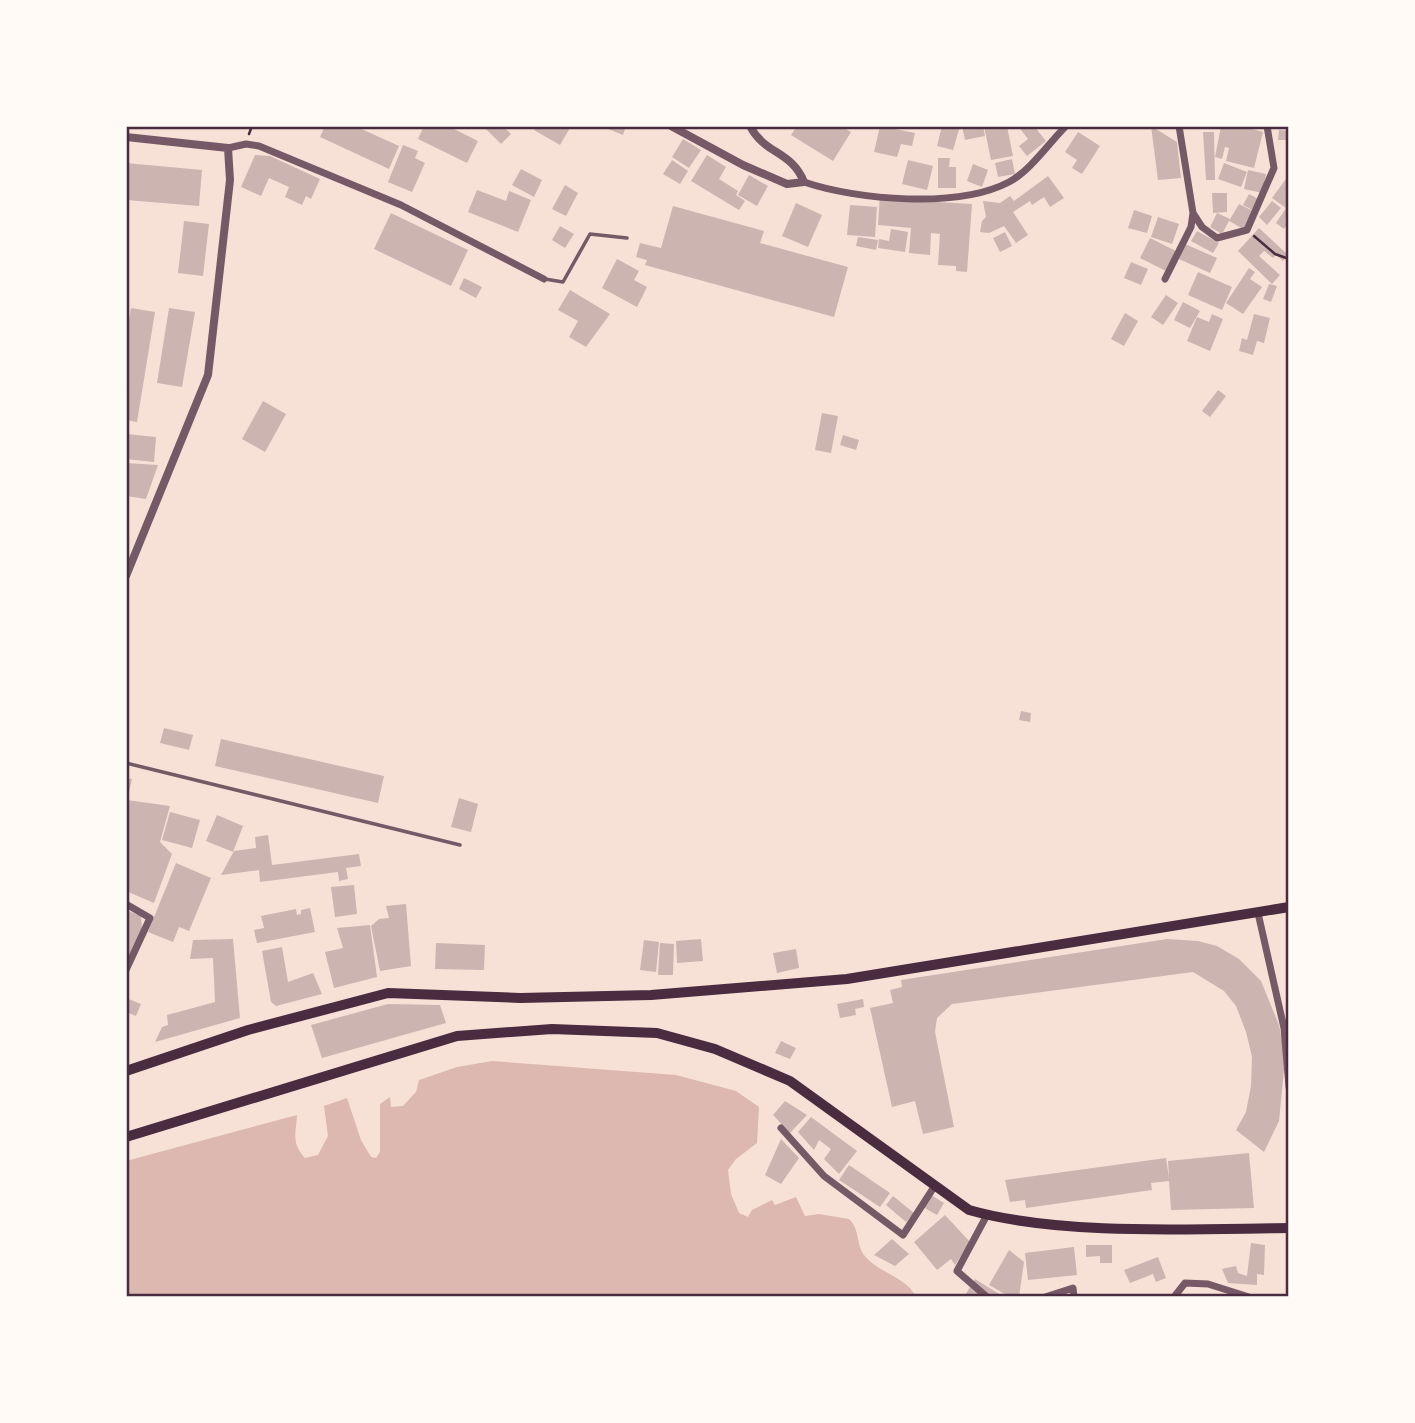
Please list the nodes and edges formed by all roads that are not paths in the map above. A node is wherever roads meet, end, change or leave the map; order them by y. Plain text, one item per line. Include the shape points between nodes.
1 (671, 126) edge
2 (750, 126) edge
3 (1066, 126) edge
4 (1179, 126) edge
5 (1267, 126) edge
6 (126, 137) edge
7 (228, 148) junction
8 (804, 182) junction
9 (1194, 213) junction
10 (627, 238) dead end
11 (544, 279) joint
12 (1165, 279) dead end
13 (126, 576) edge
14 (126, 763) edge
15 (460, 845) dead end
16 (126, 904) edge
17 (1289, 907) edge
18 (1258, 913) junction
19 (126, 971) edge
20 (126, 1071) edge
21 (1289, 1087) edge
22 (781, 1128) dead end
23 (126, 1137) edge
24 (934, 1186) junction
25 (987, 1215) junction
26 (1289, 1228) edge
27 (986, 1297) edge
28 (1045, 1297) edge
29 (1074, 1297) edge
30 (1174, 1297) edge
31 (1249, 1297) edge

1 - 8 street via 787,184
2 - 8 street via 757,140 798,166
3 - 8 street via 1012,181 988,192 890,197
4 - 9 street
5 - 9 street via 1274,168 1247,230 1217,238 1202,227
6 - 7 street
7 - 11 street via 246,144 271,151 401,205
7 - 13 street via 230,180 208,375
9 - 12 street
10 - 11 lane via 590,234 563,282
14 - 15 lane
16 - 19 street via 150,918
17 - 18 main road
18 - 20 main road via 847,979 651,995 520,998 388,993 248,1030
18 - 21 street via 1284,1028
22 - 24 street via 824,1176 903,1235
23 - 24 main road via 457,1036 552,1029 657,1033 715,1049 790,1081
24 - 25 main road via 969,1210
25 - 26 main road via 1099,1227
25 - 27 street via 957,1271
28 - 29 street via 1073,1288
30 - 31 street via 1185,1283 1208,1284

